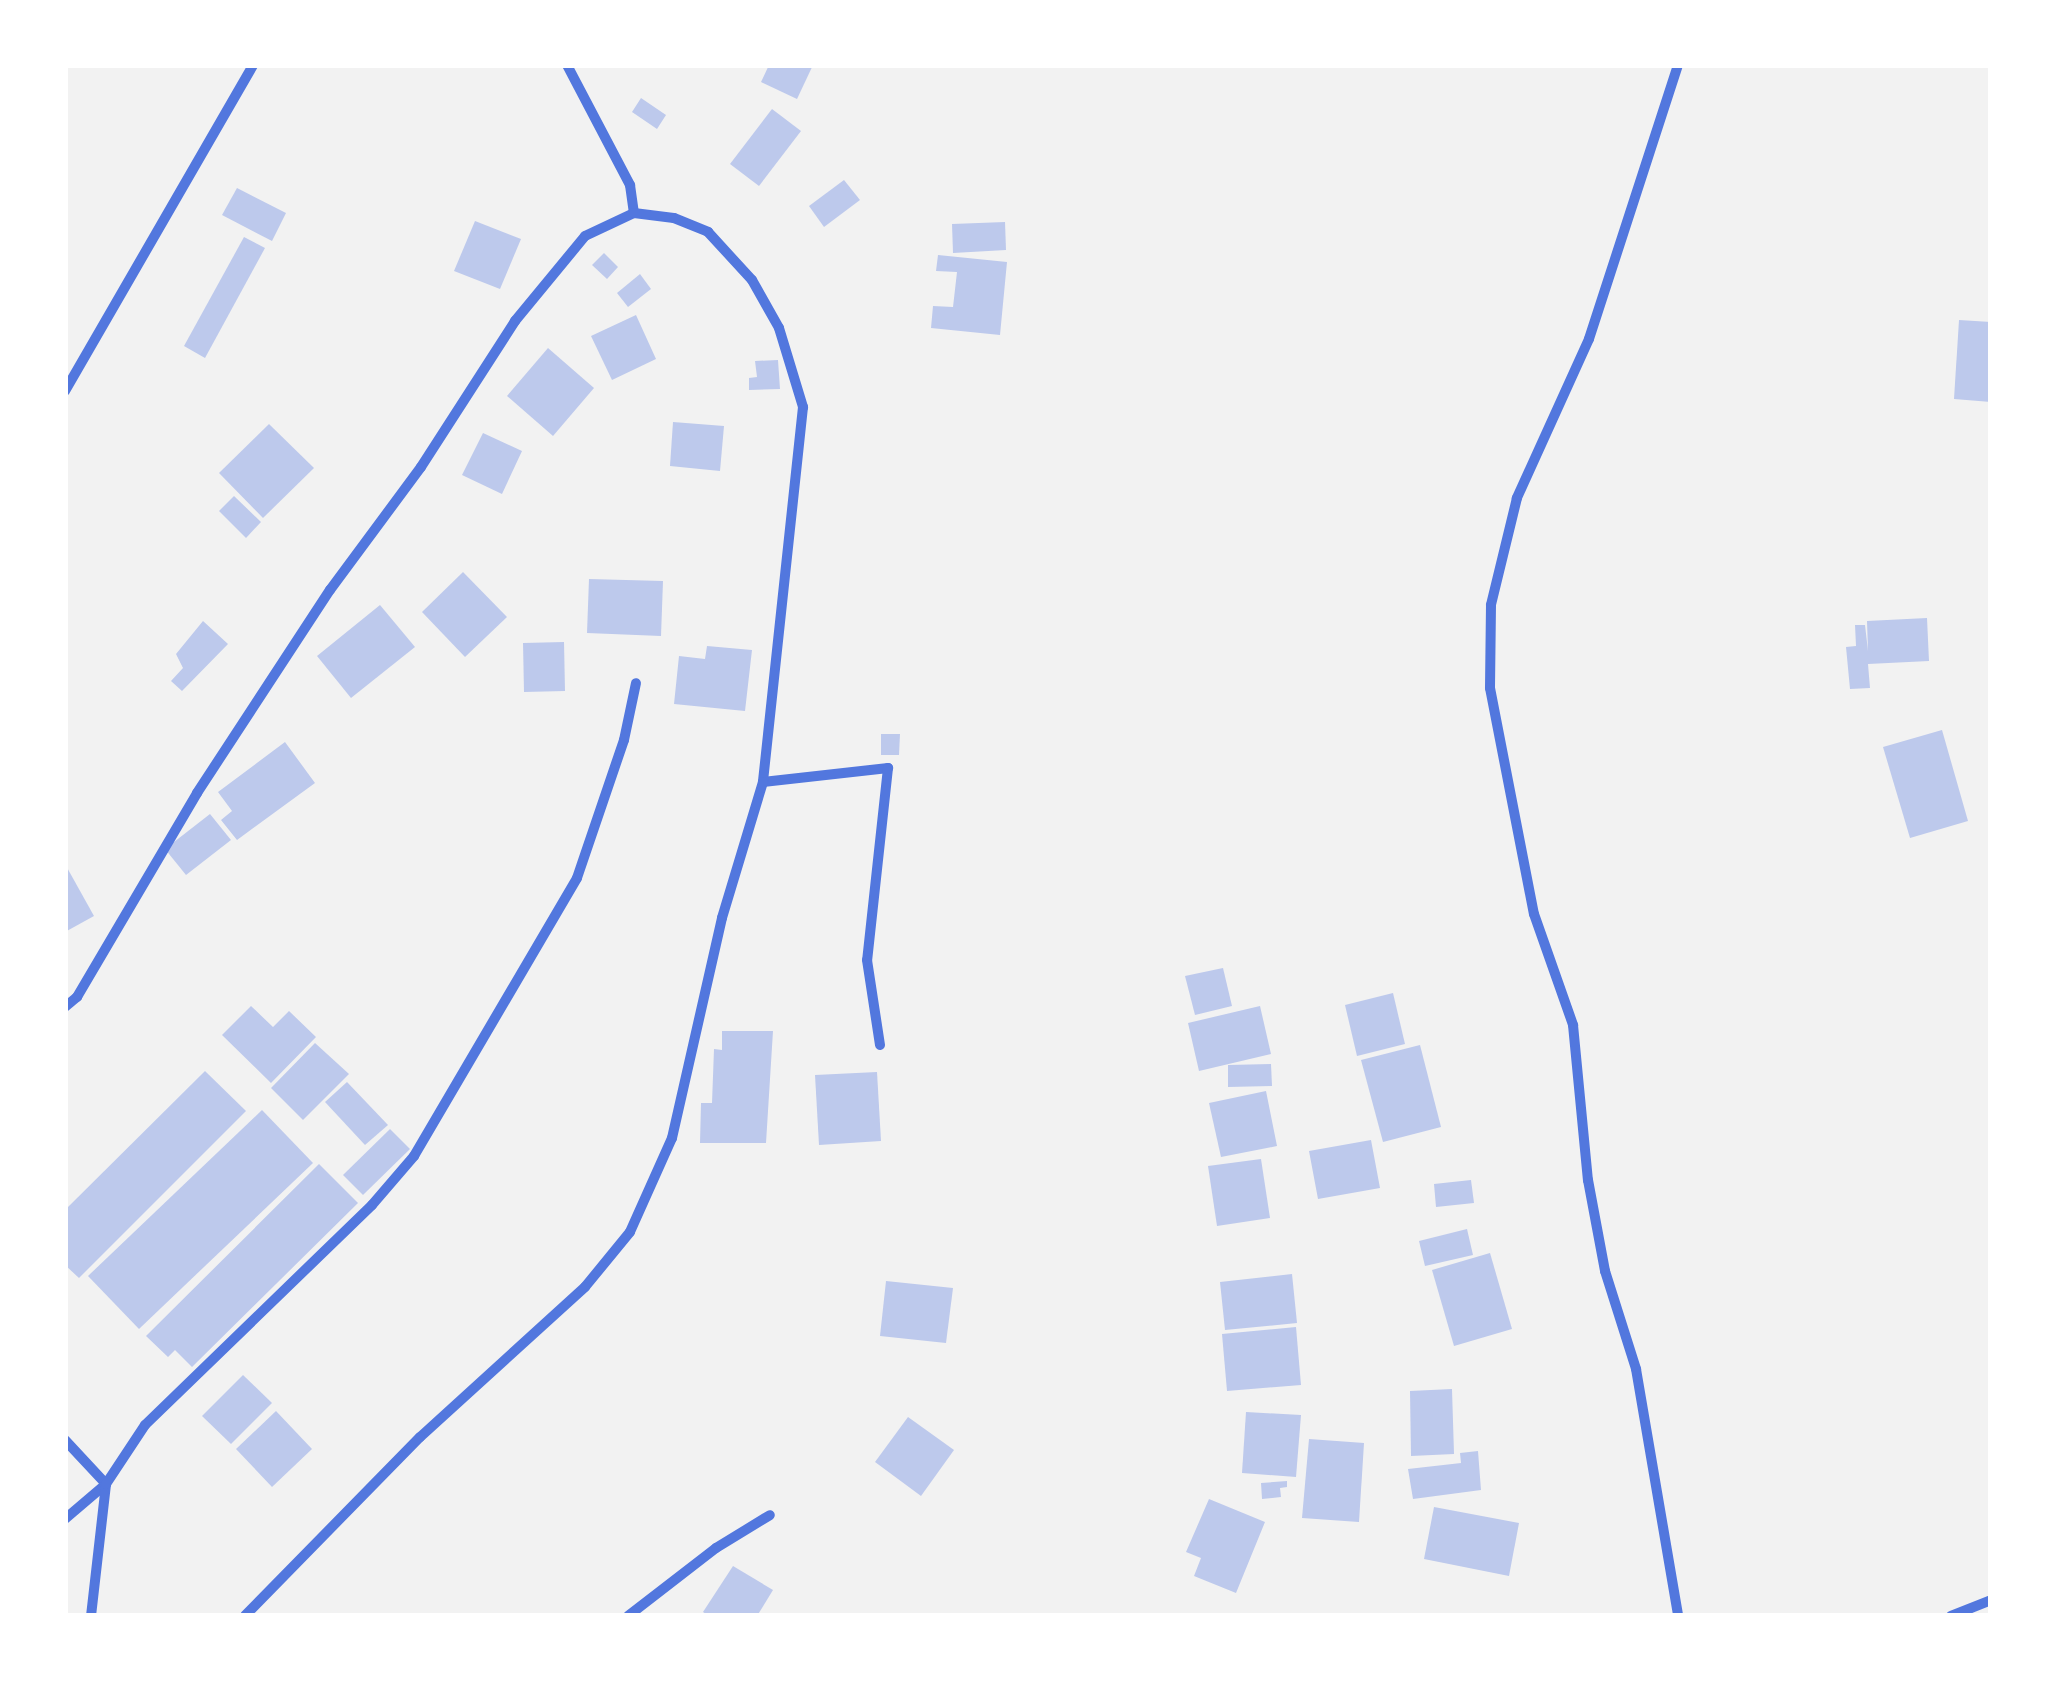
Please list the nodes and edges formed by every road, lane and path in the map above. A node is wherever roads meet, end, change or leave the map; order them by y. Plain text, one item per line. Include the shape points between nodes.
1 (253, 65) edge
2 (567, 65) edge
3 (1678, 65) edge
4 (634, 212) junction
5 (65, 390) edge
6 (636, 683) dead end
7 (764, 782) junction
8 (65, 1006) edge
9 (880, 1045) dead end
10 (65, 1440) edge
11 (106, 1484) junction
12 (770, 1515) dead end
13 (65, 1519) edge
14 (1991, 1600) edge
15 (91, 1616) edge
16 (245, 1616) edge
17 (628, 1616) edge
18 (1678, 1616) edge
19 (1951, 1616) edge

1 - 5 street
2 - 4 street via 630,185
3 - 18 street via 1589,339 1518,498 1491,606 1490,688 1534,914 1573,1025 1588,1180 1605,1271 1636,1369
4 - 7 street via 708,232 752,280 779,328 804,408
4 - 8 street via 585,236 515,321 421,467 330,590
6 - 11 street via 624,740 576,878 414,1156 372,1206 145,1425
7 - 9 street via 888,768 866,960
7 - 16 street via 722,918 672,1138 630,1232 585,1287 420,1437
10 - 11 street
11 - 13 street
11 - 15 street
12 - 17 street
14 - 19 street

